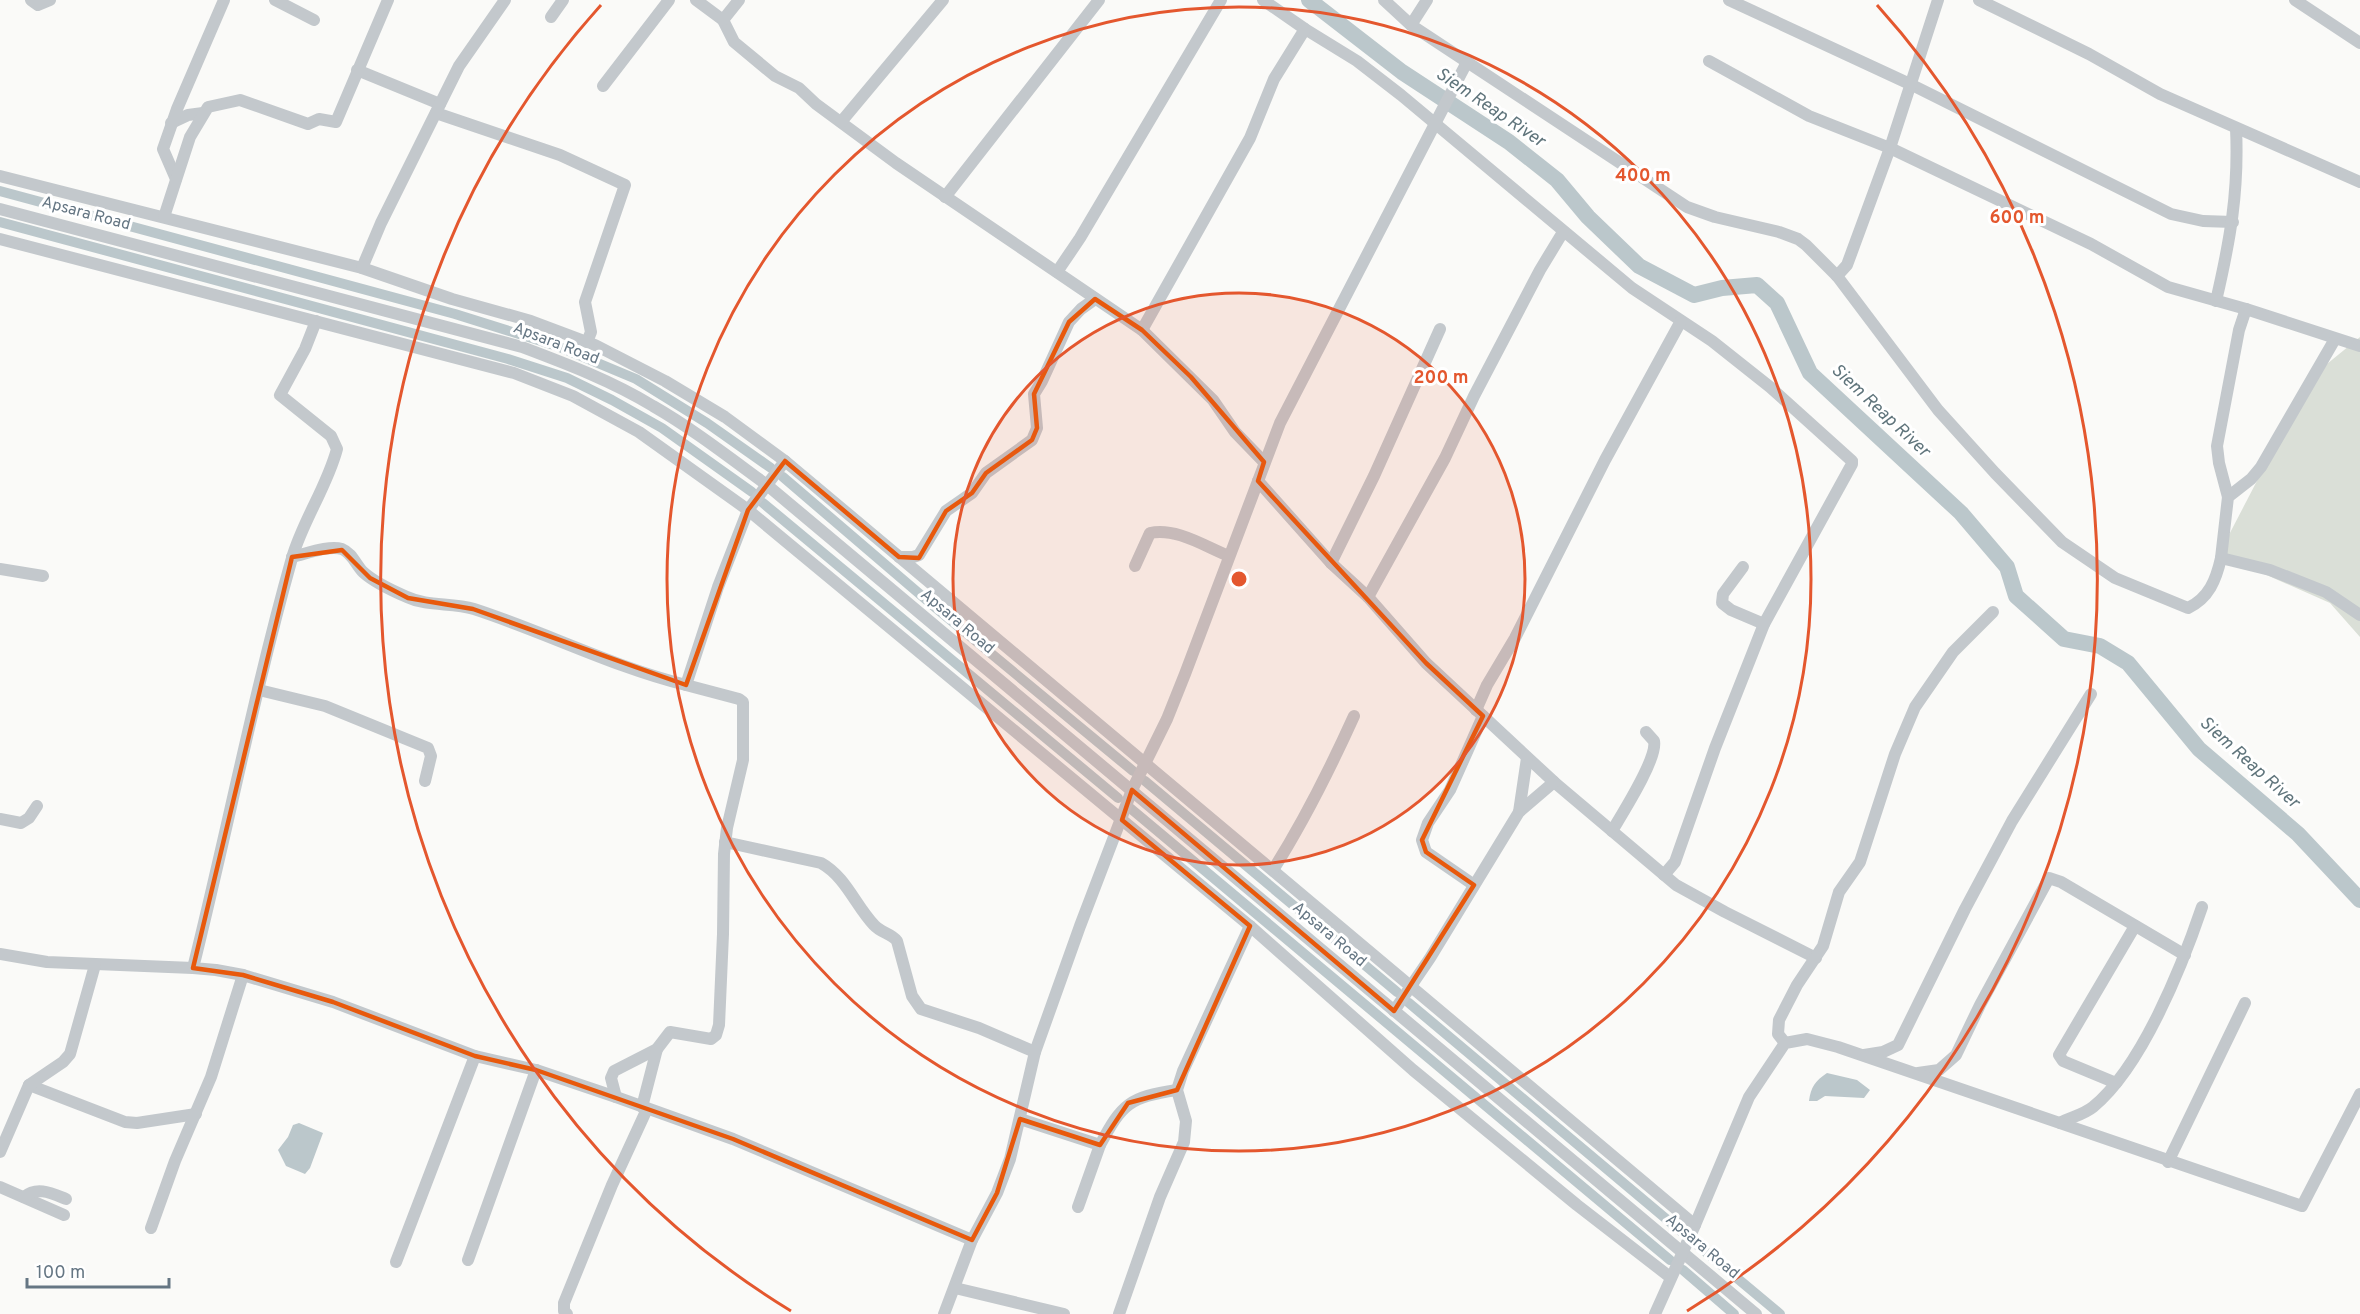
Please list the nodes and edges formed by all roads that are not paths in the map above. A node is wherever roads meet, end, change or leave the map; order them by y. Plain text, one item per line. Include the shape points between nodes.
1 (31, 0) edge
2 (50, 0) edge
3 (224, 0) edge
4 (275, 0) edge
5 (388, 0) edge
6 (505, 0) edge
7 (563, 0) edge
8 (669, 0) edge
9 (696, 0) edge
10 (739, 0) edge
11 (942, 0) edge
12 (1099, 0) edge
13 (1221, 0) edge
14 (1263, 0) edge
15 (1384, 0) edge
16 (1427, 0) edge
17 (1729, 0) edge
18 (1938, 0) edge
19 (1979, 0) edge
20 (2295, 0) edge
21 (551, 17) dead end
22 (314, 20) dead end
23 (723, 20) junction
24 (1411, 25) junction
25 (1305, 29) junction
26 (2360, 43) edge
27 (1709, 61) dead end
28 (1464, 67) junction
29 (357, 70) junction
30 (1911, 85) junction
31 (603, 86) dead end
32 (438, 109) junction
33 (202, 113) junction
34 (1435, 119) junction
35 (842, 122) junction
36 (171, 123) junction
37 (2236, 128) junction
38 (1890, 148) junction
39 (0, 176) edge
40 (176, 179) junction
41 (2360, 182) edge
42 (945, 197) junction
43 (0, 209) edge
44 (164, 217) junction
45 (2233, 222) junction
46 (1563, 232) junction
47 (0, 239) edge
48 (362, 268) junction
49 (1058, 272) junction
50 (1837, 276) junction
51 (1095, 299) junction
52 (2216, 301) junction
53 (2246, 309) junction
54 (316, 321) junction
55 (1681, 321) junction
56 (1440, 329) dead end
57 (1142, 330) junction
58 (2335, 339) junction
59 (587, 342) junction
60 (2360, 346) edge
61 (785, 461) junction
62 (1264, 462) junction
63 (1258, 481) junction
64 (767, 485) junction
65 (2228, 496) junction
66 (748, 510) junction
67 (1229, 556) junction
68 (292, 557) junction
69 (899, 557) junction
70 (2221, 558) junction
71 (1332, 563) junction
72 (1135, 566) dead end
73 (1743, 567) dead end
74 (0, 569) edge
75 (43, 576) dead end
76 (1368, 597) junction
77 (1993, 612) dead end
78 (2360, 615) edge
79 (1764, 624) junction
80 (686, 685) junction
81 (259, 690) junction
82 (2091, 694) dead end
83 (1479, 713) junction
84 (1354, 716) dead end
85 (1646, 732) dead end
86 (1527, 758) junction
87 (1146, 764) junction
88 (424, 781) dead end
89 (1554, 782) junction
90 (1132, 790) junction
91 (37, 806) dead end
92 (1519, 812) junction
93 (0, 819) edge
94 (1122, 820) junction
95 (1612, 831) junction
96 (725, 842) junction
97 (1273, 870) junction
98 (1664, 875) junction
99 (1474, 885) junction
100 (2202, 907) dead end
101 (1250, 926) junction
102 (2135, 926) junction
103 (0, 954) edge
104 (2185, 955) junction
105 (1816, 958) junction
106 (95, 965) junction
107 (193, 968) junction
108 (243, 975) junction
109 (1410, 986) junction
110 (2245, 1003) dead end
111 (1394, 1011) junction
112 (1785, 1043) junction
113 (657, 1049) junction
114 (1035, 1052) junction
115 (1861, 1055) junction
116 (475, 1056) junction
117 (536, 1070) junction
118 (1910, 1073) junction
119 (2116, 1083) junction
120 (29, 1085) junction
121 (1177, 1090) junction
122 (2360, 1094) edge
123 (616, 1097) junction
124 (645, 1108) junction
125 (196, 1114) junction
126 (1020, 1119) junction
127 (2060, 1123) junction
128 (1100, 1145) junction
129 (0, 1152) edge
130 (2168, 1162) junction
131 (0, 1187) edge
132 (24, 1197) junction
133 (66, 1199) dead end
134 (1078, 1207) dead end
135 (64, 1215) dead end
136 (1695, 1225) junction
137 (151, 1228) dead end
138 (972, 1240) junction
139 (1682, 1252) junction
140 (468, 1260) dead end
141 (396, 1262) dead end
142 (1670, 1277) junction
143 (955, 1288) junction
144 (567, 1314) edge
145 (944, 1314) edge
146 (1064, 1314) edge
147 (1119, 1314) edge
148 (1655, 1314) edge
149 (1756, 1314) edge

1 - 2 street via 38,4
3 - 36 street
4 - 22 street
5 - 29 street
6 - 32 street via 464,57
7 - 21 street
8 - 31 street
9 - 23 street
10 - 23 street
11 - 35 street
12 - 42 street
13 - 49 street
14 - 25 street
15 - 24 street
16 - 24 street
17 - 30 street
18 - 30 street
19 - 37 street via 2061,39 2160,94
20 - 26 street
23 - 35 street via 729,35 744,52 775,76 800,88
24 - 28 street
25 - 34 street via 1357,61
25 - 57 street via 1274,79 1250,138
27 - 38 street via 1809,116
28 - 34 street
28 - 50 street via 1687,207 1791,236 1814,252
29 - 32 street
29 - 33 street via 336,122 319,119 308,124 240,100 208,107
30 - 38 street
30 - 45 street via 2171,214
32 - 48 street
32 - 59 street via 594,169 625,185 585,302 591,332
33 - 36 street
33 - 40 street
34 - 46 street
34 - 62 street via 1280,423
35 - 42 street
36 - 40 street via 163,149
37 - 41 street
37 - 45 street via 2238,160
38 - 50 street via 1846,265
38 - 52 street via 2091,244 2168,287
39 - 44 street
40 - 44 street
42 - 49 street
43 - 64 street, Apsara Road via 522,347 584,370 652,405
44 - 48 street
45 - 52 street
46 - 55 street via 1632,288
46 - 76 street
47 - 54 street
48 - 59 street
49 - 51 street
50 - 70 street via 1938,410 2048,529 2077,554 2115,578 2188,608 2210,590
51 - 57 street
51 - 69 street via 1069,322 1034,394 1037,428 1032,440 992,468 972,493 946,511 919,555
52 - 53 street
53 - 58 street
53 - 65 street via 2217,446
54 - 66 street via 514,373 573,396 639,432
54 - 68 street via 280,395 331,436 337,449
55 - 79 street via 1770,387 1852,460
55 - 83 street via 1487,685
56 - 71 street
57 - 62 street via 1213,400 1235,432
58 - 60 street
58 - 65 street via 2261,467 2252,479
59 - 61 street via 725,417
61 - 64 street
61 - 69 street
62 - 63 street
63 - 67 street
63 - 71 street
64 - 66 street
64 - 90 street, Apsara Road
65 - 70 street
66 - 80 street
66 - 94 street
67 - 72 street via 1158,531 1150,533
67 - 87 street
68 - 80 street via 342,550 370,578 408,598 473,609
68 - 81 street
69 - 87 street
70 - 78 street via 2270,570 2326,592
71 - 76 street
73 - 79 street via 1723,594 1722,603
74 - 75 street
76 - 83 street via 1426,663
77 - 105 street via 1953,652 1915,707 1895,754 1860,862 1839,892
79 - 98 street via 1675,862
80 - 96 street via 743,702 743,760
81 - 88 street via 325,706 428,748 431,756
81 - 107 street
82 - 115 street via 2012,821 1898,1045
83 - 86 street
83 - 99 street via 1450,790 1428,823 1422,840 1426,852
84 - 97 street via 1303,820
85 - 95 street via 1654,741 1655,751
86 - 89 street
86 - 92 street
87 - 90 street
87 - 97 street
89 - 92 street
89 - 95 street
90 - 94 street
90 - 111 street, Apsara Road
91 - 93 street via 21,823
92 - 99 street
94 - 101 street
94 - 114 street
95 - 98 street
96 - 113 street via 718,1031 706,1040 670,1032
96 - 114 street via 828,867 873,925 897,941 912,996 921,1009
97 - 109 street
98 - 105 street via 1725,912
99 - 109 street
100 - 104 street
101 - 121 street
101 - 142 street via 1413,1070
102 - 104 street
102 - 118 street via 2049,878 1956,1055 1940,1070
102 - 119 street via 2059,1055 2063,1061
103 - 106 street
104 - 119 street via 2143,1042
105 - 112 street via 1779,1020 1778,1034
106 - 107 street
106 - 120 street via 70,1054
107 - 108 street
108 - 116 street via 333,1002
108 - 125 street
109 - 111 street
109 - 136 street
110 - 130 street
111 - 139 street, Apsara Road
112 - 115 street via 1807,1039
112 - 136 street via 1749,1097
113 - 123 street via 614,1071 610,1078
113 - 124 street
114 - 126 street
115 - 118 street
116 - 117 street
116 - 141 street
117 - 123 street
117 - 140 street
118 - 127 street
119 - 127 street via 2085,1112
120 - 125 street via 125,1122
120 - 129 street
121 - 128 street via 1128,1103 1114,1118
121 - 147 street via 1186,1121 1184,1142 1160,1197
122 - 130 street via 2302,1206
123 - 124 street
124 - 138 street via 733,1139
124 - 144 street via 564,1304
125 - 137 street
126 - 128 street
126 - 138 street via 997,1193
127 - 130 street
128 - 134 street
131 - 132 street
132 - 133 street via 37,1190
132 - 135 street
136 - 139 street
138 - 143 street
139 - 142 street
139 - 149 street, Apsara Road
142 - 148 street
143 - 145 street
143 - 146 street

